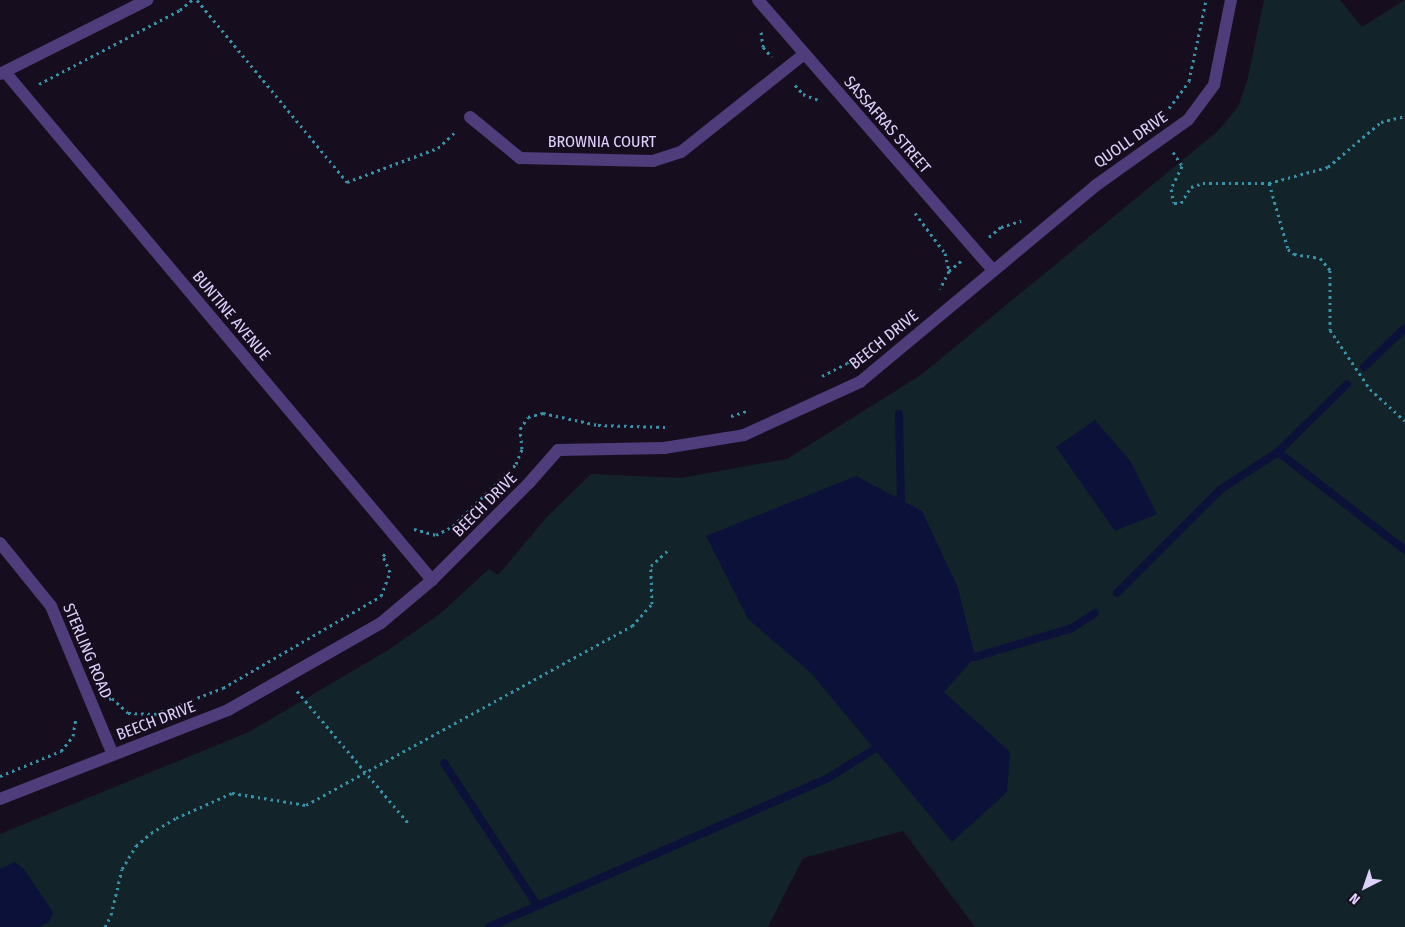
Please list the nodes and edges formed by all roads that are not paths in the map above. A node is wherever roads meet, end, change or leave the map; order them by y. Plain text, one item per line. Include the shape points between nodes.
1 (147, 0) edge
2 (758, 0) edge
3 (1231, 0) edge
4 (803, 55) junction
5 (2, 73) edge
6 (470, 117) road end
7 (993, 270) junction
8 (0, 543) edge
9 (432, 580) junction
10 (113, 755) junction
11 (0, 800) edge

1 - 5 street
2 - 4 street, SASSAFRAS STREET
3 - 7 street, QUOLL DRIVE via 1214,85 1188,120 1095,186
4 - 6 street, BROWNIA COURT via 681,152 653,161 520,158
4 - 7 street, SASSAFRAS STREET
5 - 9 street, BUNTINE AVENUE via 22,92
7 - 9 street, BEECH DRIVE via 860,382 744,434 664,448 558,450 529,484
8 - 10 street, STERLING ROAD via 51,606
9 - 10 street, BEECH DRIVE via 380,623 228,710
10 - 11 street, BEECH DRIVE

